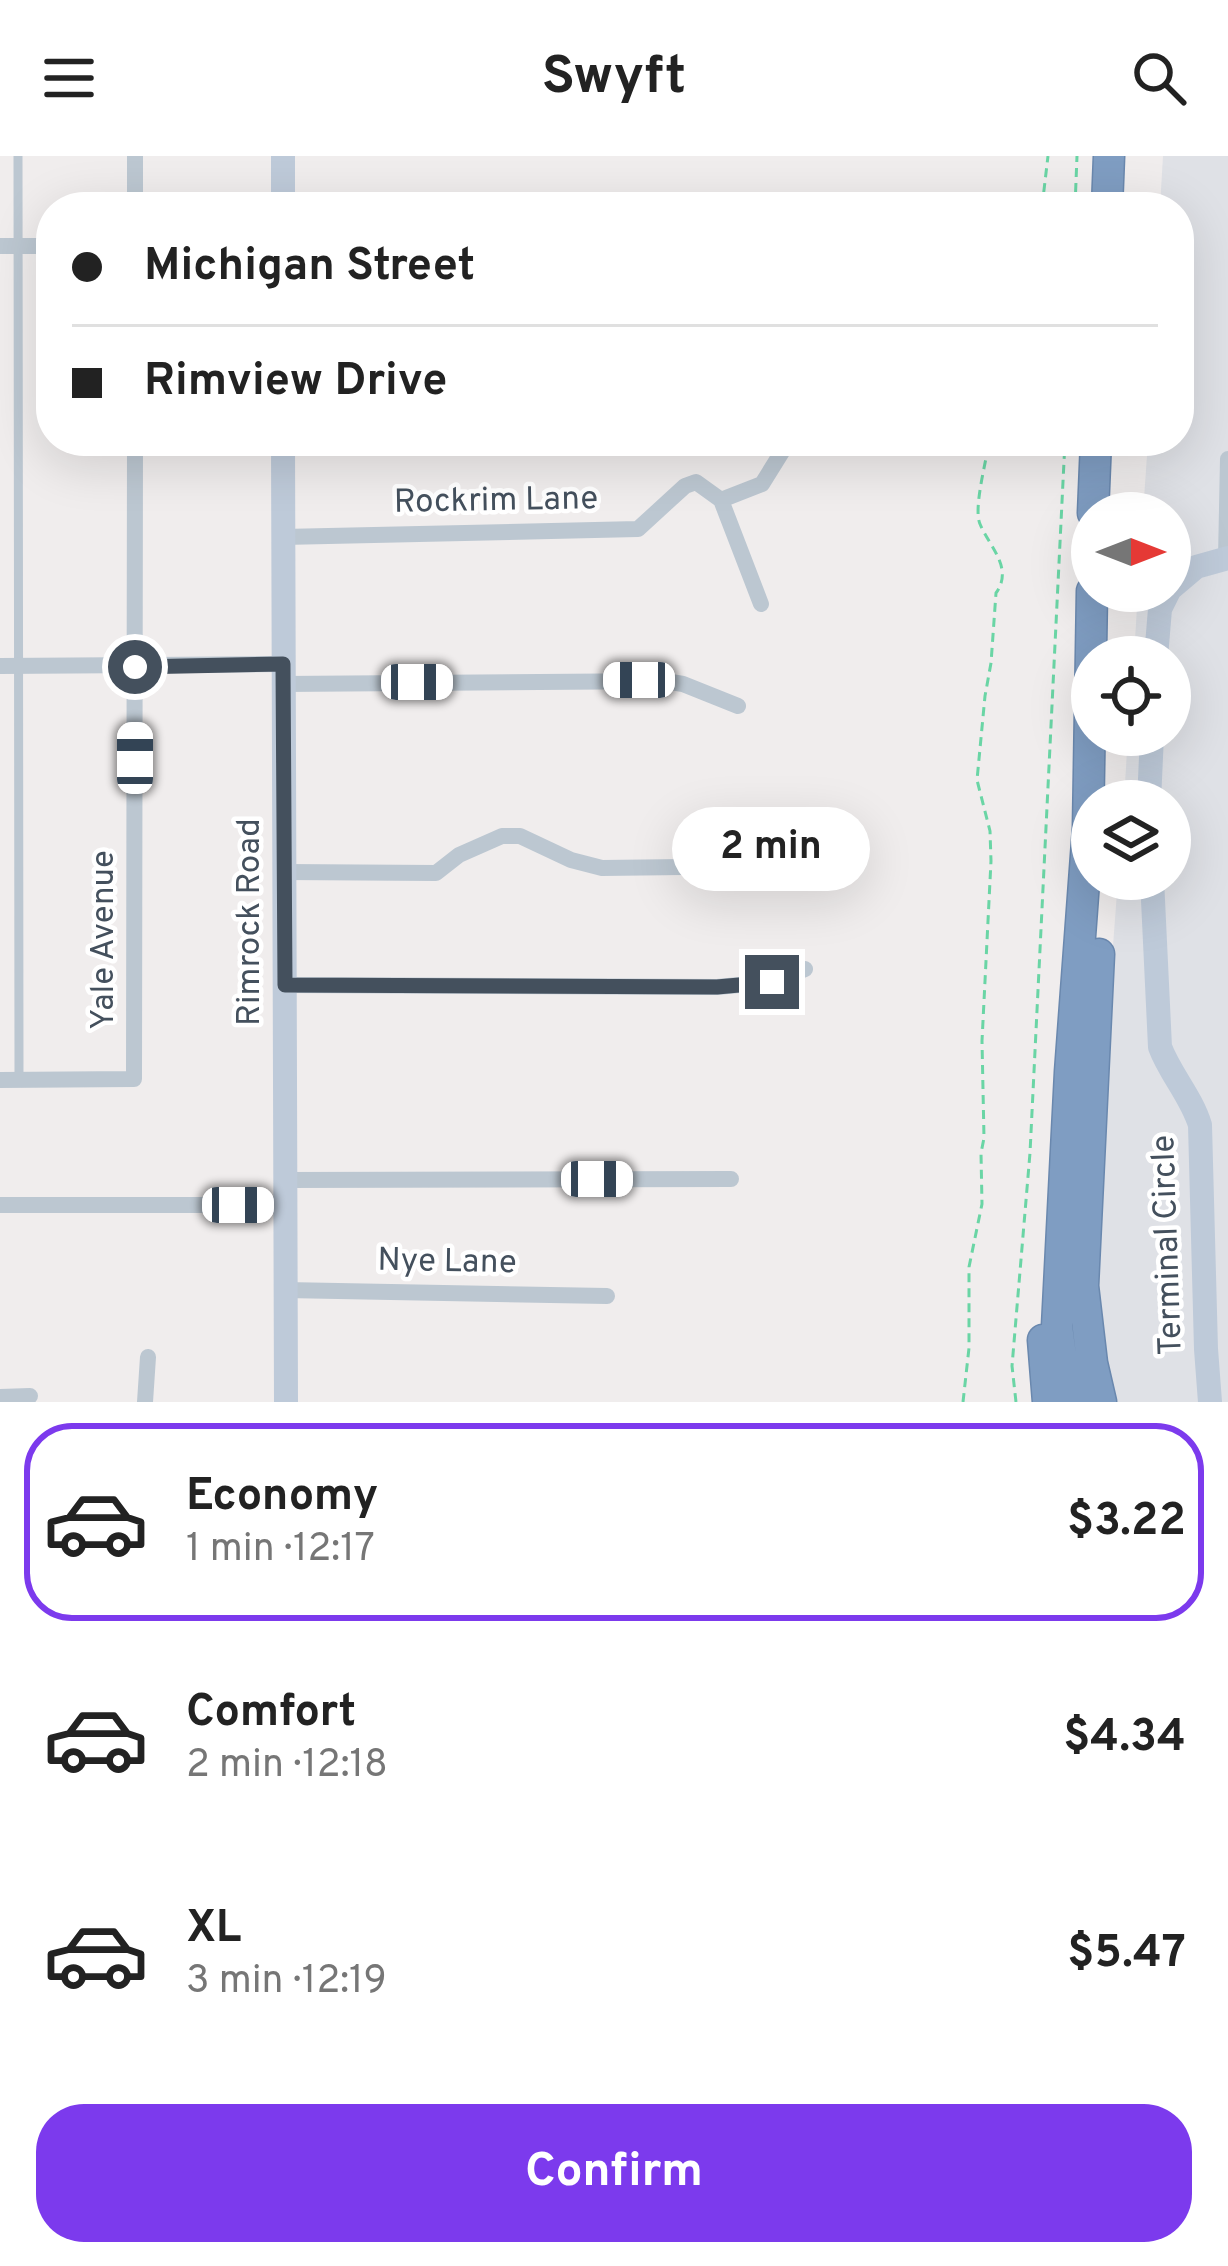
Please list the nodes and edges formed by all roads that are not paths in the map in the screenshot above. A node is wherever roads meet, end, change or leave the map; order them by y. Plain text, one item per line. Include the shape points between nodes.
1 (18, 156) edge
2 (135, 156) edge
3 (283, 156) edge
4 (1109, 156) edge
5 (135, 192) edge
6 (283, 192) edge
7 (1108, 192) edge
8 (9, 246) edge
9 (135, 456) edge
10 (283, 456) edge
11 (779, 456) edge
12 (1096, 456) edge
13 (1228, 459) edge
14 (1095, 492) edge
15 (721, 500) junction
16 (283, 537) junction
17 (1227, 558) edge
18 (1191, 571) edge
19 (761, 604) dead end
20 (1093, 612) edge
21 (0, 666) edge
22 (20, 667) junction
23 (135, 667) junction
24 (283, 674) junction
25 (738, 706) dead end
26 (769, 866) dead end
27 (284, 872) junction
28 (1101, 900) edge
29 (1153, 900) edge
30 (805, 969) dead end
31 (285, 985) junction
32 (1070, 1072) junction
33 (9, 1080) edge
34 (731, 1179) dead end
35 (285, 1192) junction
36 (0, 1205) edge
37 (285, 1290) junction
38 (607, 1296) dead end
39 (148, 1358) dead end
40 (30, 1396) dead end
41 (0, 1397) edge
42 (145, 1402) edge
43 (286, 1402) edge
44 (1048, 1402) edge
45 (1074, 1402) edge
46 (1101, 1402) edge
47 (1210, 1402) edge

1 - 8 lane
2 - 5 street
3 - 6 main road
4 - 7 highway
8 - 22 lane
9 - 23 street, Yale Avenue
10 - 16 main road, Rimrock Road
11 - 15 street via 762,484
12 - 14 highway
13 - 17 street
15 - 16 street, Rockrim Lane via 696,482 638,529
15 - 19 street
16 - 24 main road, Rimrock Road
17 - 18 main road
20 - 32 highway
21 - 22 street
22 - 23 street
22 - 33 lane
23 - 24 street
23 - 33 street, Yale Avenue via 134,1079
24 - 25 street via 665,681
24 - 27 main road, Rimrock Road
26 - 27 street via 602,868 502,836 436,873
27 - 31 main road, Rimrock Road
28 - 46 highway via 1083,1286
29 - 47 main road, Terminal Circle via 1160,1047 1200,1125
30 - 31 street via 772,982 717,987
31 - 35 main road, Rimrock Road
32 - 44 highway via 1047,1224
32 - 45 highway via 1058,1326
34 - 35 street
35 - 36 street
35 - 37 main road, Rimrock Road
37 - 38 street, Nye Lane
37 - 43 main road, Rimrock Road
39 - 42 street
40 - 41 street

